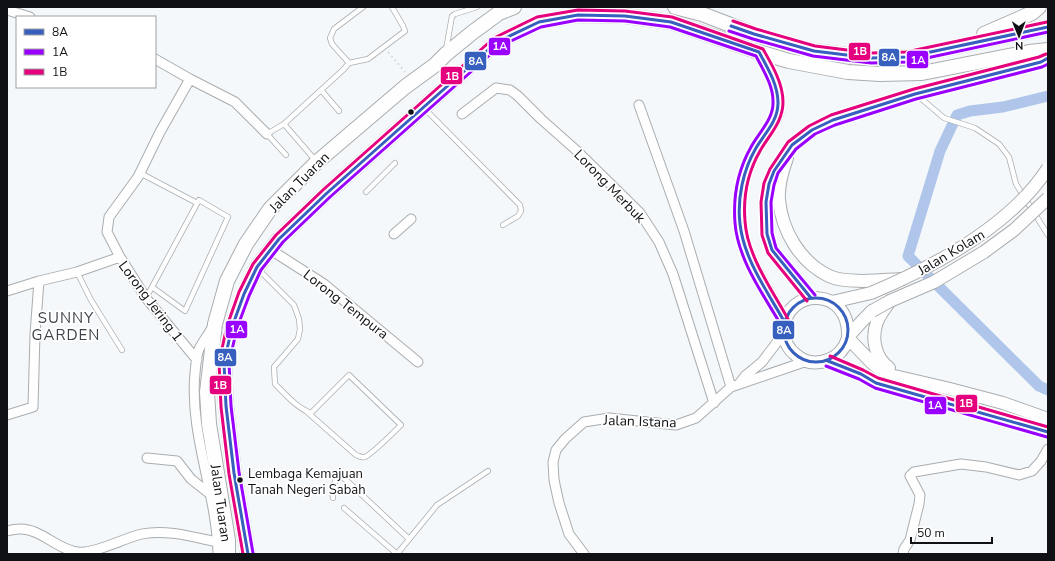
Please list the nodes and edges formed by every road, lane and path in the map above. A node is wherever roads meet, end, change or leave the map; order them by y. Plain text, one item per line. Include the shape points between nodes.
1 (363, 7) edge
2 (392, 7) edge
3 (477, 7) edge
4 (514, 7) edge
5 (675, 7) edge
6 (1039, 7) edge
7 (7, 10) edge
8 (500, 10) edge
9 (27, 16) edge
10 (1048, 27) edge
11 (384, 47) junction
12 (956, 47) junction
13 (1048, 50) edge
14 (759, 52) junction
15 (446, 54) junction
16 (1048, 58) edge
17 (156, 60) edge
18 (349, 63) junction
19 (403, 69) dead end
20 (190, 79) junction
21 (321, 90) junction
22 (915, 94) junction
23 (639, 105) dead end
24 (424, 107) junction
25 (339, 110) dead end
26 (462, 114) dead end
27 (284, 124) junction
28 (268, 134) junction
29 (792, 145) junction
30 (286, 155) dead end
31 (317, 162) junction
32 (395, 163) dead end
33 (1048, 168) edge
34 (140, 173) junction
35 (366, 192) dead end
36 (1048, 198) edge
37 (197, 203) junction
38 (411, 219) dead end
39 (503, 225) dead end
40 (394, 234) dead end
41 (1048, 235) edge
42 (271, 250) junction
43 (120, 258) junction
44 (257, 267) junction
45 (78, 272) junction
46 (906, 278) junction
47 (39, 281) junction
48 (152, 287) junction
49 (7, 291) edge
50 (146, 298) junction
51 (811, 298) junction
52 (890, 301) junction
53 (832, 302) junction
54 (214, 324) junction
55 (785, 328) junction
56 (848, 338) junction
57 (122, 350) dead end
58 (197, 360) junction
59 (828, 360) junction
60 (418, 362) dead end
61 (807, 362) junction
62 (905, 378) junction
63 (735, 386) junction
64 (714, 402) junction
65 (306, 411) junction
66 (7, 415) edge
67 (1048, 419) edge
68 (1048, 432) edge
69 (1048, 449) edge
70 (147, 458) dead end
71 (488, 471) dead end
72 (210, 494) junction
73 (333, 498) dead end
74 (344, 508) dead end
75 (7, 531) edge
76 (409, 539) junction
77 (217, 542) junction
78 (218, 554) edge
79 (228, 554) edge
80 (248, 554) edge
81 (397, 554) edge
82 (584, 554) edge
83 (903, 554) edge

1 - 18 lane via 334,29 330,38 332,44
2 - 11 lane via 404,31
3 - 15 lane via 452,16
4 - 8 main road, Jalan Tuaran
5 - 12 main road via 814,51 871,58 907,57
6 - 12 main road via 1032,13
7 - 9 street
8 - 15 main road, Jalan Tuaran
10 - 12 main road
11 - 18 lane via 368,59
11 - 19 path
13 - 14 main road, Jalan Tuaran via 922,72 880,74 824,68
14 - 24 main road, Jalan Tuaran via 671,22 625,16 578,15 539,22 497,42
14 - 55 main road via 776,86 778,109 746,170 740,198 740,225 747,253
15 - 31 main road, Jalan Tuaran via 436,65
16 - 22 main road via 1041,62
17 - 20 street
18 - 21 lane
20 - 28 street via 235,102
20 - 34 street
21 - 25 lane
21 - 27 lane
22 - 29 main road via 833,120 812,130
22 - 41 lane via 944,118 975,128 999,144 1009,157 1016,184
23 - 63 street
24 - 39 lane via 520,205 521,211 518,216
24 - 42 main road, Jalan Tuaran via 327,193 279,239
26 - 64 street, Lorong Merbuk via 496,88 510,90 640,213 659,242 673,274
27 - 28 lane
27 - 31 lane
28 - 30 lane
29 - 46 main road via 782,171 779,198 789,236 799,252 830,276 874,281
29 - 51 main road via 774,171 769,184 766,202 767,234 772,250
31 - 54 main road, Jalan Tuaran via 270,209 246,244 227,281
32 - 35 lane
33 - 46 main road, Jalan Kolam, bridge via 1033,188 988,230
34 - 37 lane
34 - 43 street via 109,217 107,232
36 - 52 main road, Jalan Kolam, bridge via 1014,230 984,252 934,282
37 - 48 lane
37 - 48 lane via 199,200 228,217 185,311
38 - 40 street
42 - 44 main road, Jalan Tuaran
42 - 60 street, Lorong Tempura via 324,284
43 - 45 street, Lorong Jering 1
43 - 50 street, Lorong Jering 1
44 - 65 lane via 294,305 299,319 298,339 274,367 275,384
44 - 80 main road, Jalan Tuaran via 232,326 224,363 234,473
45 - 47 street, Lorong Jering 1
45 - 57 lane via 91,300
46 - 53 main road, Jalan Kolam, bridge via 871,293
47 - 49 street, Lorong Jering 1
47 - 66 street via 33,406
48 - 50 lane
50 - 58 street, Lorong Jering 1
51 - 53 main road via 822,298
51 - 55 main road via 792,308 786,317
52 - 56 main road, Jalan Kolam, bridge via 872,311
52 - 62 main road via 876,324 876,353 887,367
53 - 56 main road via 846,317 849,327
54 - 58 street via 199,350
54 - 79 main road, Jalan Tuaran via 207,392 209,424 228,540
55 - 61 main road via 785,339 790,349 797,357
55 - 63 street, Jalan Istana via 762,362
56 - 59 main road via 837,355
56 - 62 main road via 881,370
58 - 72 street via 194,394 200,446
59 - 61 main road via 818,363
59 - 68 main road via 876,383
61 - 63 street, Jalan Istana
62 - 67 main road via 1003,403
63 - 64 street, Jalan Istana
64 - 82 street, Jalan Istana via 696,418 676,425 609,418 584,422 565,439 556,450 553,462 554,480 558,503 569,534
65 - 65 lane via 312,413 349,375 401,425 372,452 360,457
69 - 83 street via 1032,471 1019,475 961,464 914,472 910,476 920,495 919,504 910,540
70 - 72 street via 177,461 191,479
71 - 76 lane via 437,505
72 - 77 street
73 - 76 lane via 332,489 336,478 345,479
74 - 81 lane
75 - 77 street via 28,530 66,550 80,552 143,534 169,532
76 - 81 lane
77 - 78 street

